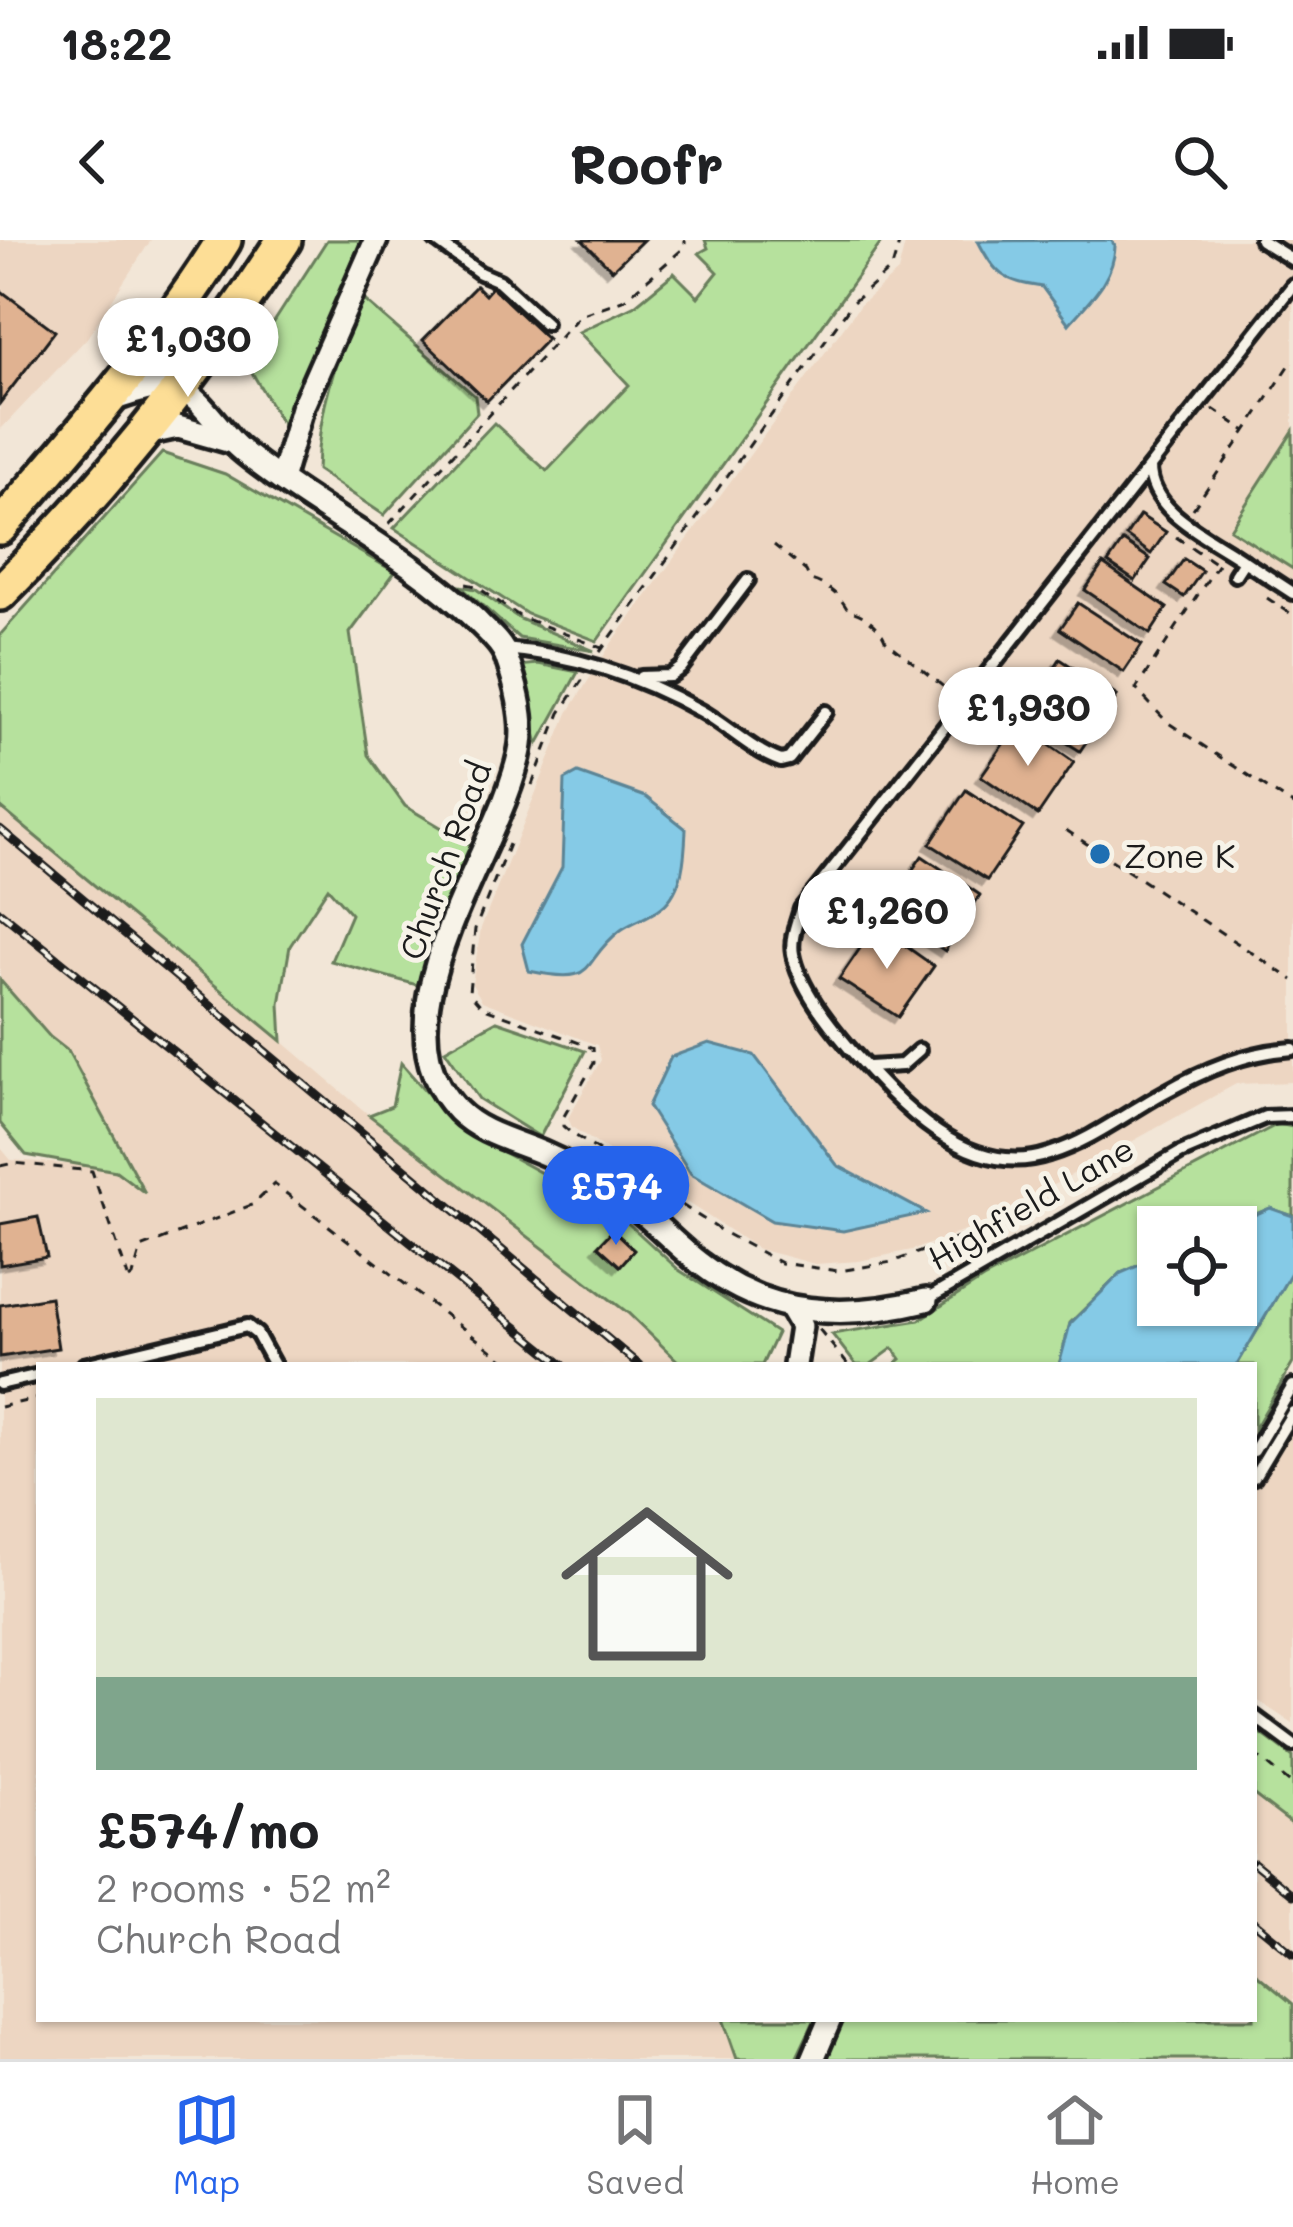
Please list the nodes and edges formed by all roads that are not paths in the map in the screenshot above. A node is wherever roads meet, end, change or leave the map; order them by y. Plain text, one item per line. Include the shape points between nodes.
1 (224, 240) edge
2 (284, 240) edge
3 (376, 240) edge
4 (435, 240) edge
5 (1261, 240) edge
6 (1293, 260) edge
7 (1293, 285) edge
8 (545, 323) dead end
9 (180, 387) junction
10 (109, 401) junction
11 (141, 435) junction
12 (231, 442) junction
13 (1150, 467) junction
14 (281, 480) junction
15 (0, 527) edge
16 (1244, 561) junction
17 (1235, 575) dead end
18 (748, 580) dead end
19 (0, 593) edge
20 (1293, 593) edge
21 (504, 649) junction
22 (632, 677) junction
23 (826, 712) dead end
24 (1293, 1049) edge
25 (919, 1050) dead end
26 (866, 1066) junction
27 (1293, 1115) edge
28 (926, 1300) joint
29 (801, 1310) junction
30 (95, 1362) edge
31 (272, 1362) edge
32 (795, 1362) edge
33 (36, 1376) edge
34 (0, 1384) edge
35 (1293, 1386) edge
36 (1293, 1412) edge
37 (1257, 1446) edge
38 (1257, 1472) edge
39 (1257, 1717) edge
40 (1293, 1745) edge
41 (829, 2022) edge
42 (813, 2059) edge

1 - 10 highway
2 - 9 highway
3 - 14 street via 302,408
4 - 8 lane
5 - 6 lane
7 - 13 lane
9 - 10 street via 148,387
9 - 11 highway
9 - 12 street
10 - 15 highway
11 - 12 street via 178,427
11 - 19 highway
12 - 14 street
13 - 16 lane via 1162,503
13 - 26 lane via 801,909 793,954 820,1009
14 - 21 street via 442,586
16 - 17 lane
16 - 20 lane
18 - 22 lane via 681,668
21 - 22 lane
21 - 29 street, Church Road via 522,742 428,1004 425,1040 440,1086 475,1124 588,1175 724,1281
22 - 23 lane via 781,761
24 - 26 lane via 1237,1058 1068,1147 1018,1160 964,1149
25 - 26 lane via 902,1065
27 - 28 lane, Highfield Lane via 1265,1117 1180,1153
28 - 29 street, Highfield Lane via 885,1310
29 - 32 street
30 - 31 lane via 247,1326
33 - 34 lane
35 - 37 lane
36 - 38 lane
39 - 40 lane
41 - 42 street

